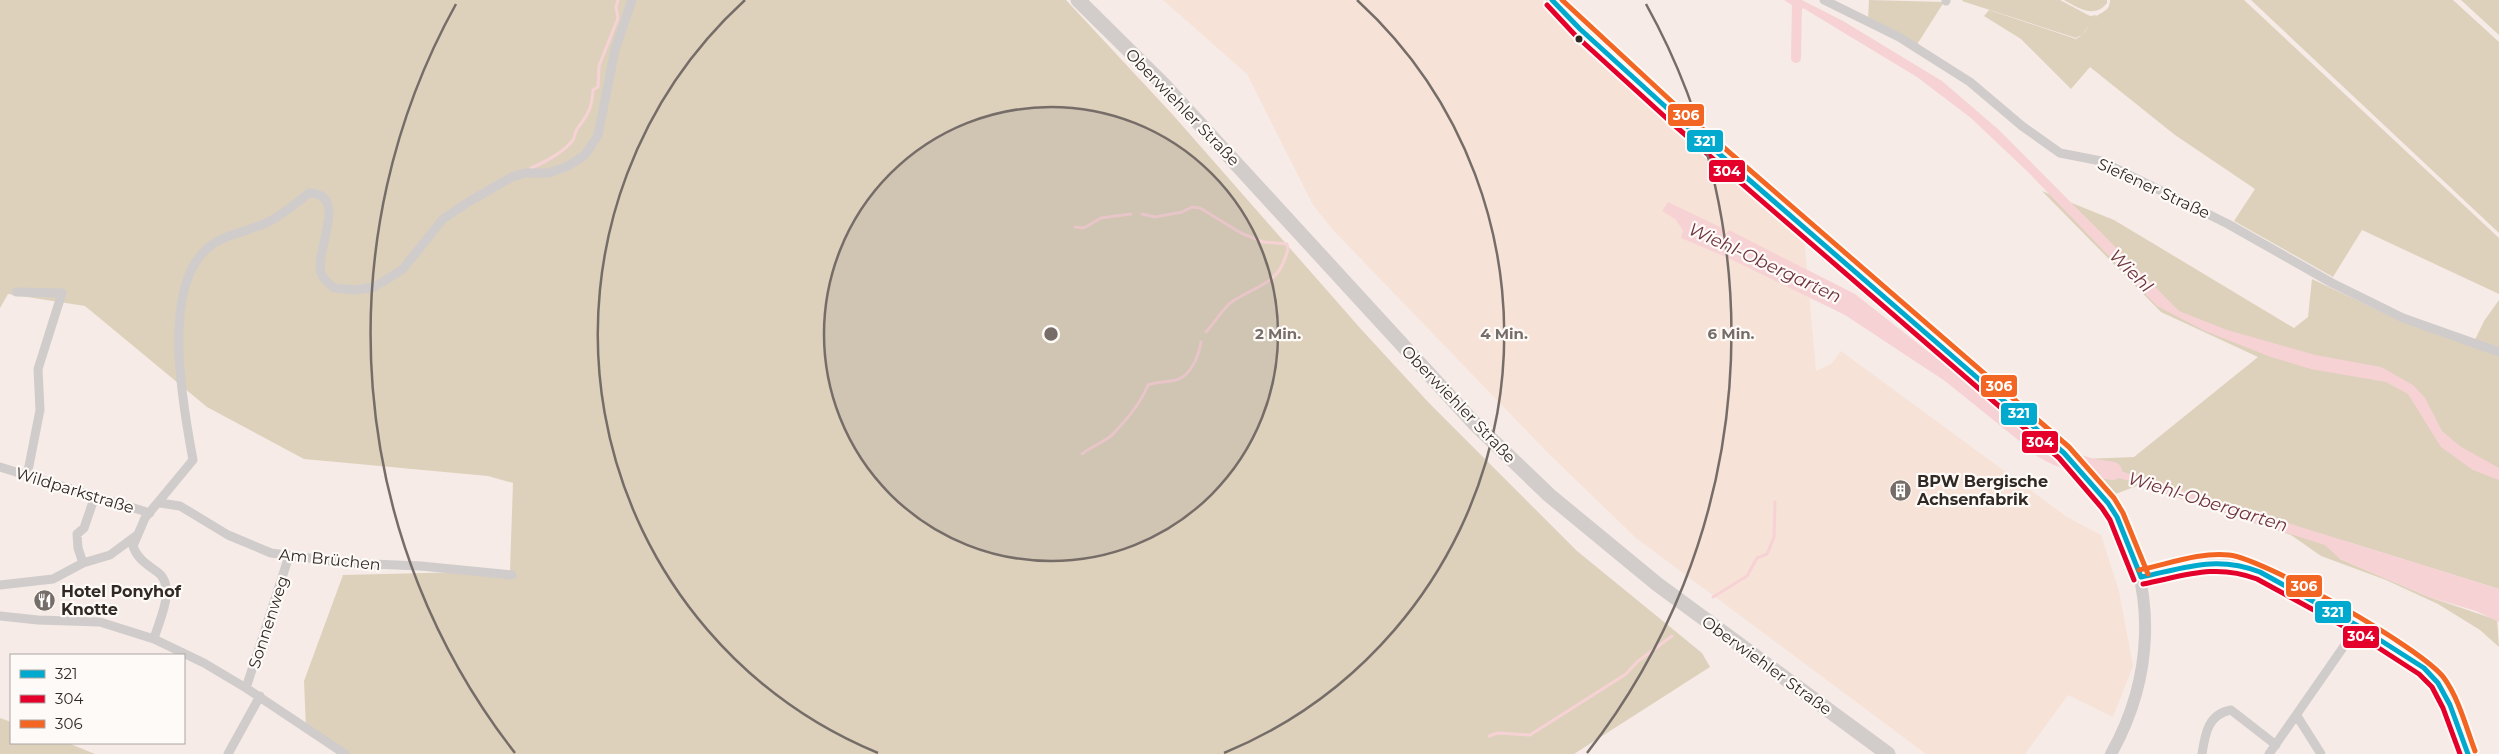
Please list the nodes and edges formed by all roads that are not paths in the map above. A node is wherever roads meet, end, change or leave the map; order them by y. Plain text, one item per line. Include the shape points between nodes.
1 (632, 0) edge
2 (1078, 0) edge
3 (1552, 0) edge
4 (1824, 0) edge
5 (1838, 4) edge
6 (16, 292) dead end
7 (2499, 352) edge
8 (0, 467) edge
9 (27, 476) junction
10 (95, 496) junction
11 (160, 503) junction
12 (150, 513) junction
13 (137, 535) junction
14 (289, 556) junction
15 (82, 563) junction
16 (512, 575) dead end
17 (2141, 577) junction
18 (0, 584) edge
19 (0, 616) edge
20 (2358, 626) junction
21 (154, 639) junction
22 (246, 688) junction
23 (260, 696) junction
24 (2297, 716) junction
25 (2276, 745) junction
26 (343, 752) edge
27 (228, 754) edge
28 (1888, 754) edge
29 (2111, 754) edge
30 (2202, 754) edge
31 (2269, 754) edge
32 (2321, 754) edge
33 (2468, 754) edge

1 - 11 street via 615,50 598,135 585,155 550,173 512,177 470,201 443,219 402,270 374,287 356,290 334,288 321,274 319,257 329,209 326,200 317,193 309,193 269,222 211,246 193,264 184,284 179,344 180,379 193,460
2 - 28 main road, Oberwiehler Straße via 1163,84 1474,423 1549,495 1657,584
3 - 17 street via 1679,119 2064,453 2117,517
4 - 5 street, Siefener Straße
5 - 7 street, Siefener Straße via 1899,37 1970,82 2060,153 2101,161 2228,224 2332,283 2403,318
6 - 9 street via 62,293 38,369 40,410
8 - 9 street, Wildparkstraße
9 - 10 street, Wildparkstraße
10 - 12 street, Wildparkstraße
10 - 15 street via 84,528 77,534
11 - 12 street
11 - 14 street, Am Brüchen via 180,506 228,535 272,553
12 - 13 street
13 - 15 street via 110,555
13 - 21 street via 133,546 136,555 166,581 167,593
14 - 16 street, Am Brüchen
14 - 22 street, Sonnenweg
15 - 18 street via 53,579
17 - 20 street via 2209,562 2244,564
17 - 29 street via 2146,646 2142,676 2130,715
19 - 21 street via 100,622
20 - 24 street
20 - 33 street via 2424,668 2438,683
21 - 22 street
22 - 23 street
23 - 26 street
23 - 27 street
24 - 25 street
24 - 32 street
25 - 30 street via 2231,710 2222,711 2206,728
25 - 31 street

